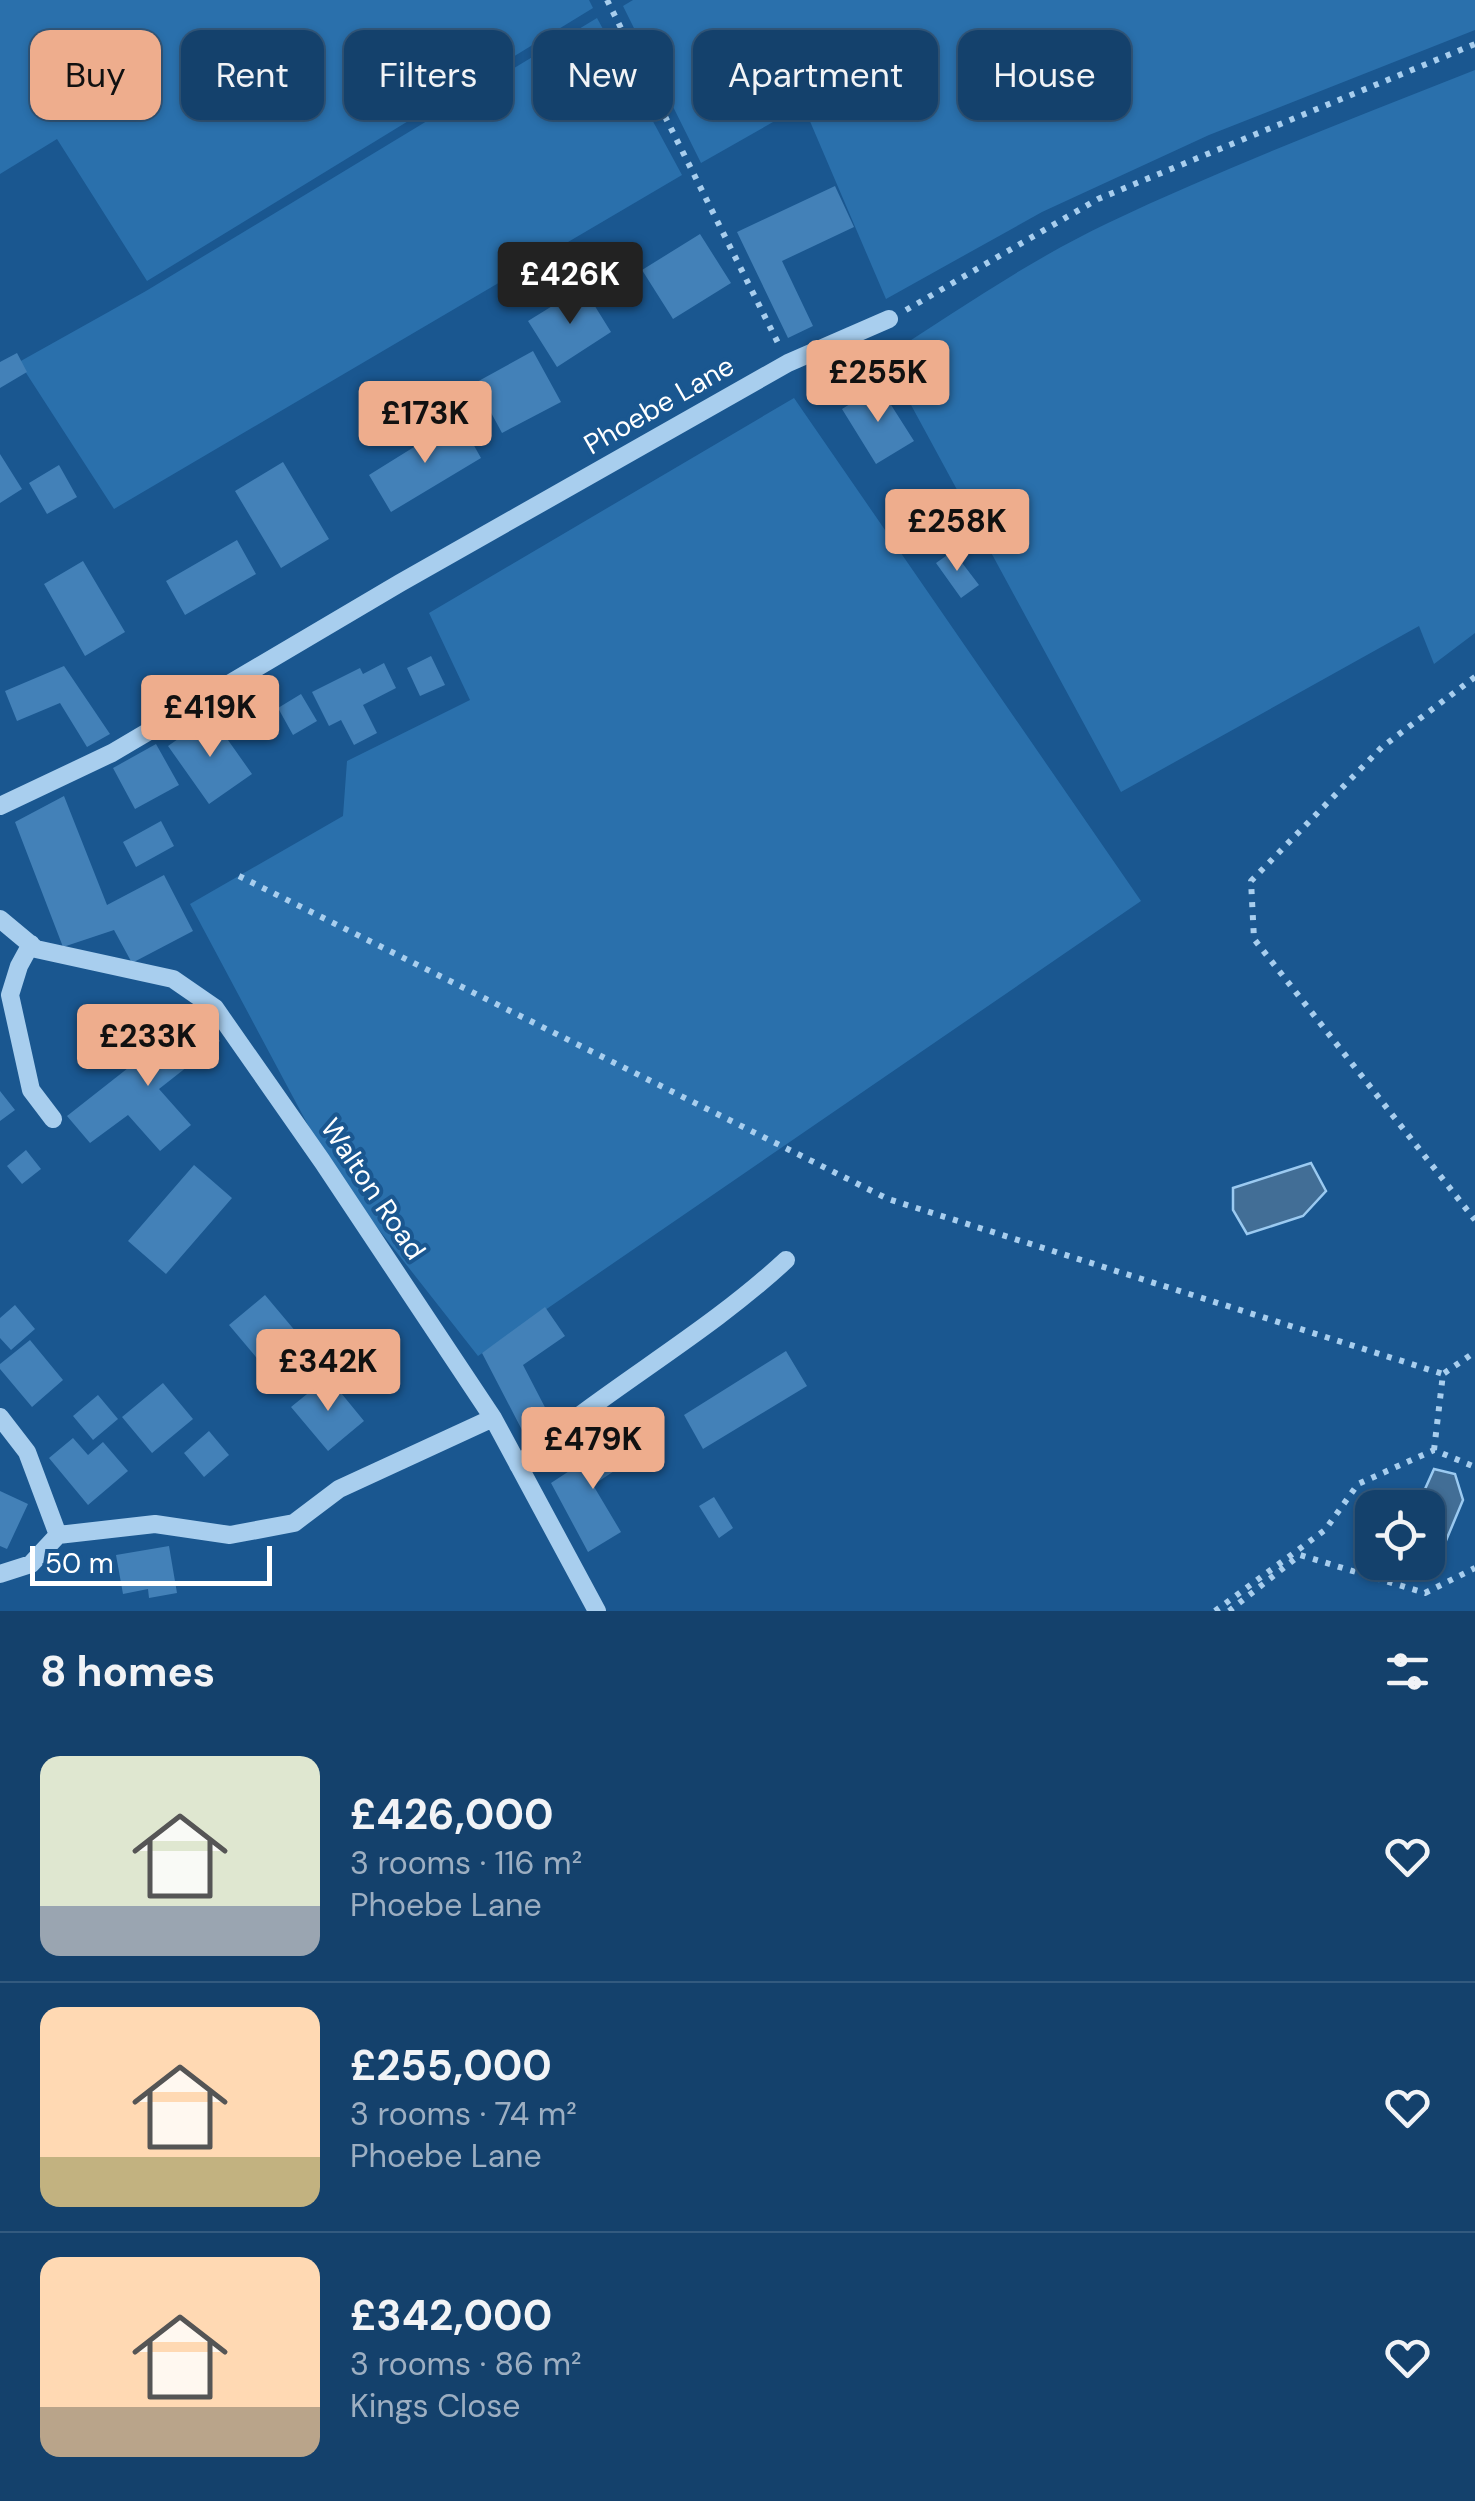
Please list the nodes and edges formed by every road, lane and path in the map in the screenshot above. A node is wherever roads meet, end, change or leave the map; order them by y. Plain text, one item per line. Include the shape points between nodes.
1 (606, 0) edge
2 (1475, 44) edge
3 (889, 320) joint
4 (788, 363) junction
5 (1475, 678) edge
6 (0, 806) edge
7 (239, 876) dead end
8 (0, 919) edge
9 (31, 944) junction
10 (53, 1119) dead end
11 (1475, 1220) edge
12 (786, 1260) dead end
13 (1475, 1352) edge
14 (1443, 1374) junction
15 (0, 1418) edge
16 (493, 1418) junction
17 (1434, 1450) junction
18 (518, 1466) junction
19 (1475, 1467) edge
20 (58, 1535) junction
21 (1475, 1568) edge
22 (0, 1574) edge
23 (597, 1611) edge
24 (1215, 1611) edge
25 (1229, 1611) edge

1 - 4 path
2 - 3 path via 1098,199
3 - 4 street, Phoebe Lane
4 - 6 street, Phoebe Lane via 112,754
5 - 11 path via 1382,747 1250,881 1254,939
7 - 14 path via 888,1199
8 - 9 street, Walton Road
9 - 10 street via 10,995 31,1090
9 - 16 street, Walton Road via 173,979 215,1008
12 - 18 street via 739,1304 560,1428
13 - 14 path
14 - 17 path
15 - 20 street via 27,1452
16 - 18 street, Walton Road
16 - 20 street via 340,1489 294,1523 230,1535 155,1524
17 - 19 path
17 - 24 path via 1358,1484 1325,1530
18 - 23 street, Walton Road
20 - 22 street via 31,1564
21 - 25 path via 1425,1592 1300,1555

